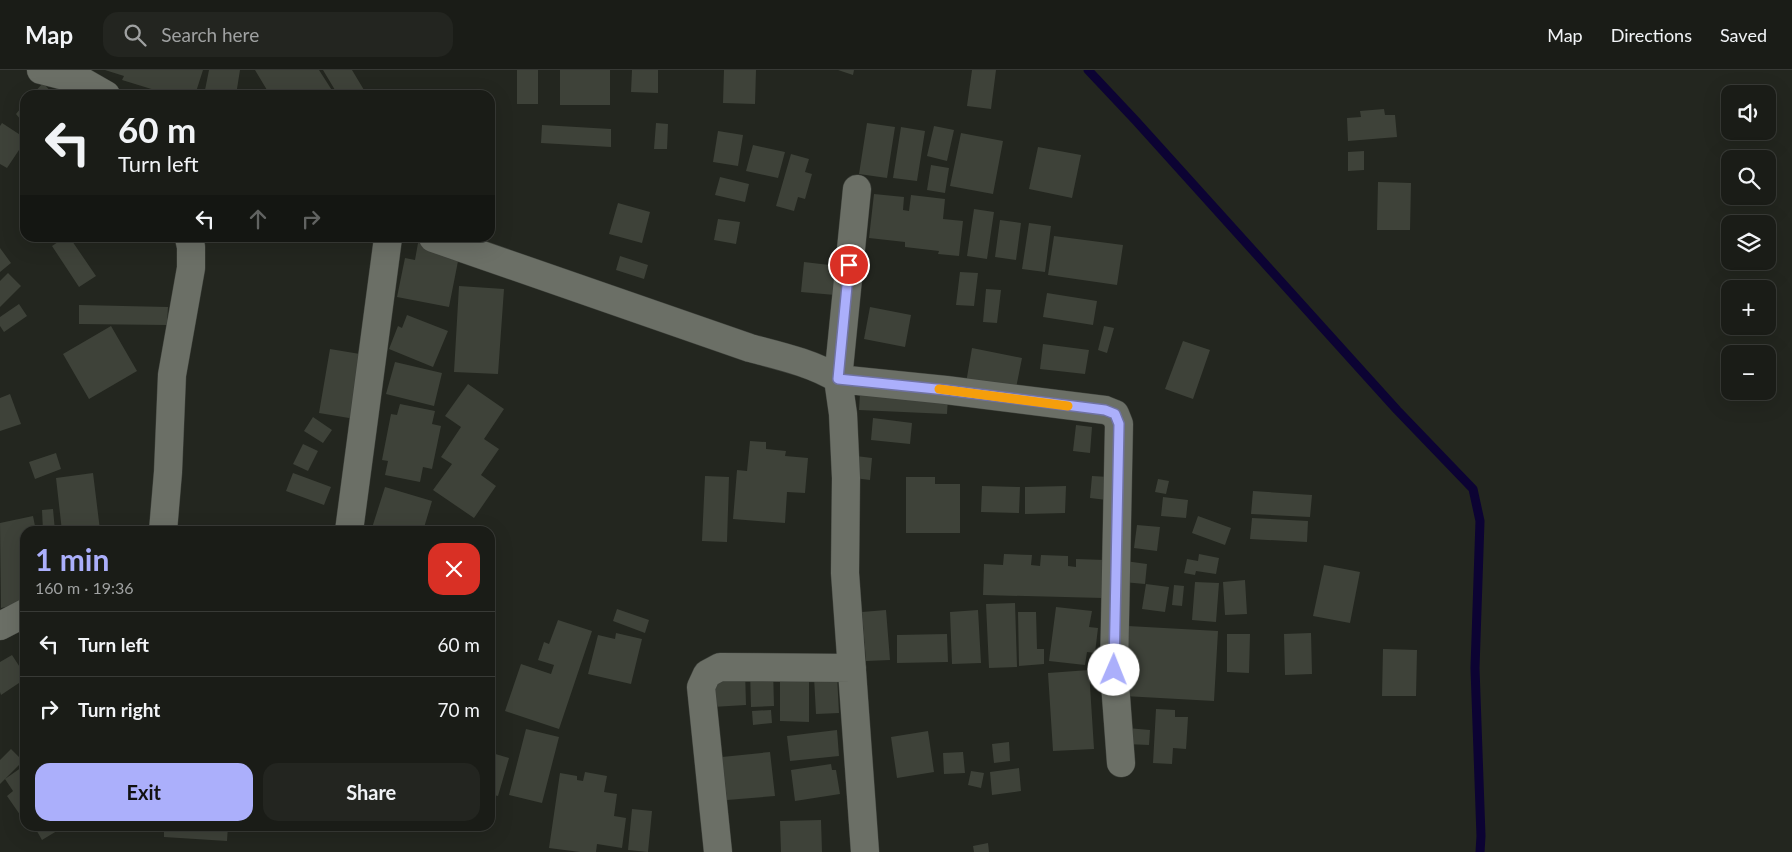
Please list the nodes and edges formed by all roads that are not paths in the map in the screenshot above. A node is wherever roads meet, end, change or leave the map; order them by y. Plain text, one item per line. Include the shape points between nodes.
1 (41, 70) edge
2 (97, 90) edge
3 (857, 189) dead end
4 (190, 242) edge
5 (387, 242) edge
6 (445, 242) edge
7 (838, 379) junction
8 (163, 526) edge
9 (350, 526) edge
10 (20, 616) edge
11 (0, 626) edge
12 (852, 668) junction
13 (1121, 763) dead end
14 (718, 852) edge
15 (865, 852) edge

1 - 2 street via 80,80
3 - 7 street
4 - 8 street via 191,268 172,376
5 - 9 street
6 - 7 street via 801,363
7 - 12 street via 844,414 845,573
7 - 13 street via 1105,410 1115,414 1119,424 1114,670
10 - 11 street
12 - 14 street via 720,666 707,674 701,687
12 - 15 street

